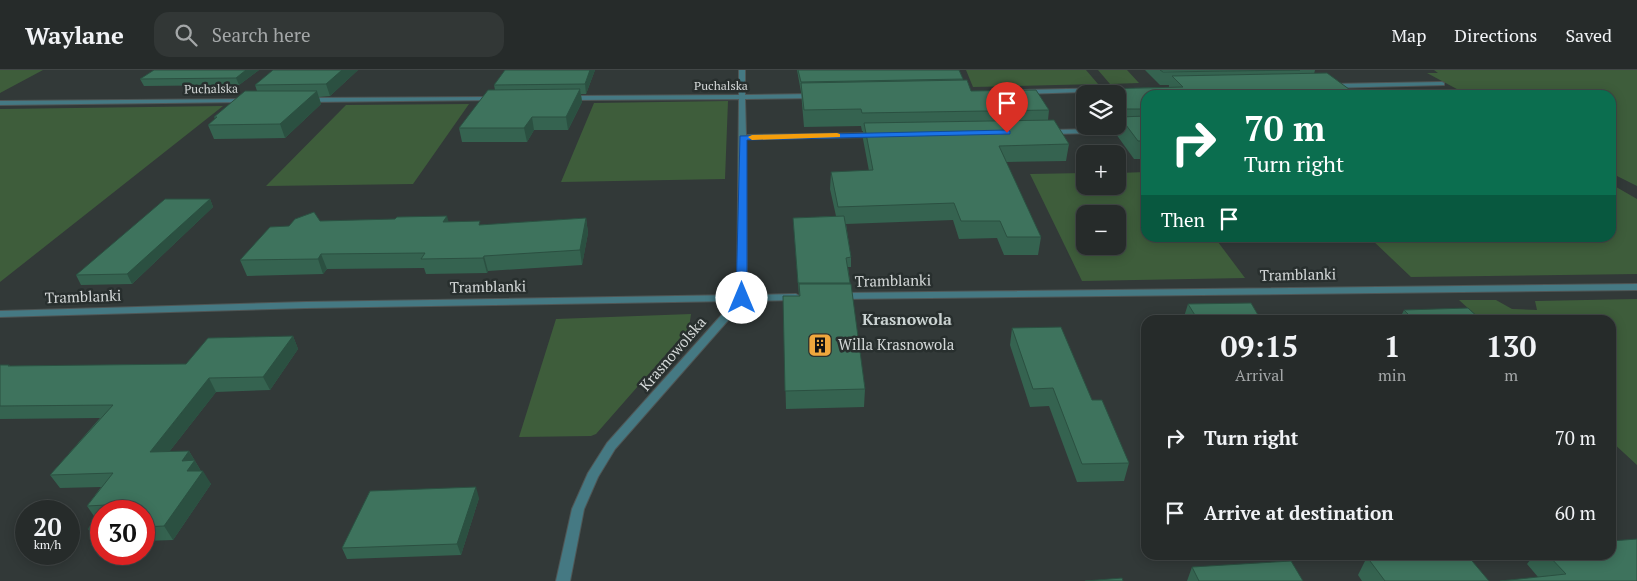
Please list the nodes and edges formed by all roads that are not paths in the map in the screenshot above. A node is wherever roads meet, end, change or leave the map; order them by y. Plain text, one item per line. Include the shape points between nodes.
1 (742, 70) edge
2 (1442, 84) dead end
3 (1324, 86) edge
4 (1076, 91) edge
5 (1020, 92) edge
6 (823, 96) edge
7 (742, 97) junction
8 (564, 98) edge
9 (505, 99) edge
10 (258, 100) edge
11 (298, 100) edge
12 (0, 102) edge
13 (1141, 130) edge
14 (1037, 132) edge
15 (887, 135) edge
16 (743, 137) junction
17 (1637, 288) edge
18 (828, 296) edge
19 (809, 297) edge
20 (742, 298) junction
21 (0, 314) edge
22 (563, 581) edge

1 - 7 street
2 - 3 street
4 - 5 street
6 - 7 street, Puchalska
7 - 8 street, Puchalska
7 - 16 street
9 - 11 street
10 - 12 street, Puchalska
13 - 14 street
15 - 16 street
16 - 20 street
17 - 18 street, Tramblanki
19 - 20 street, Tramblanki
20 - 21 street, Tramblanki
20 - 22 street, Krasnowolska via 611,446 592,476 578,508

